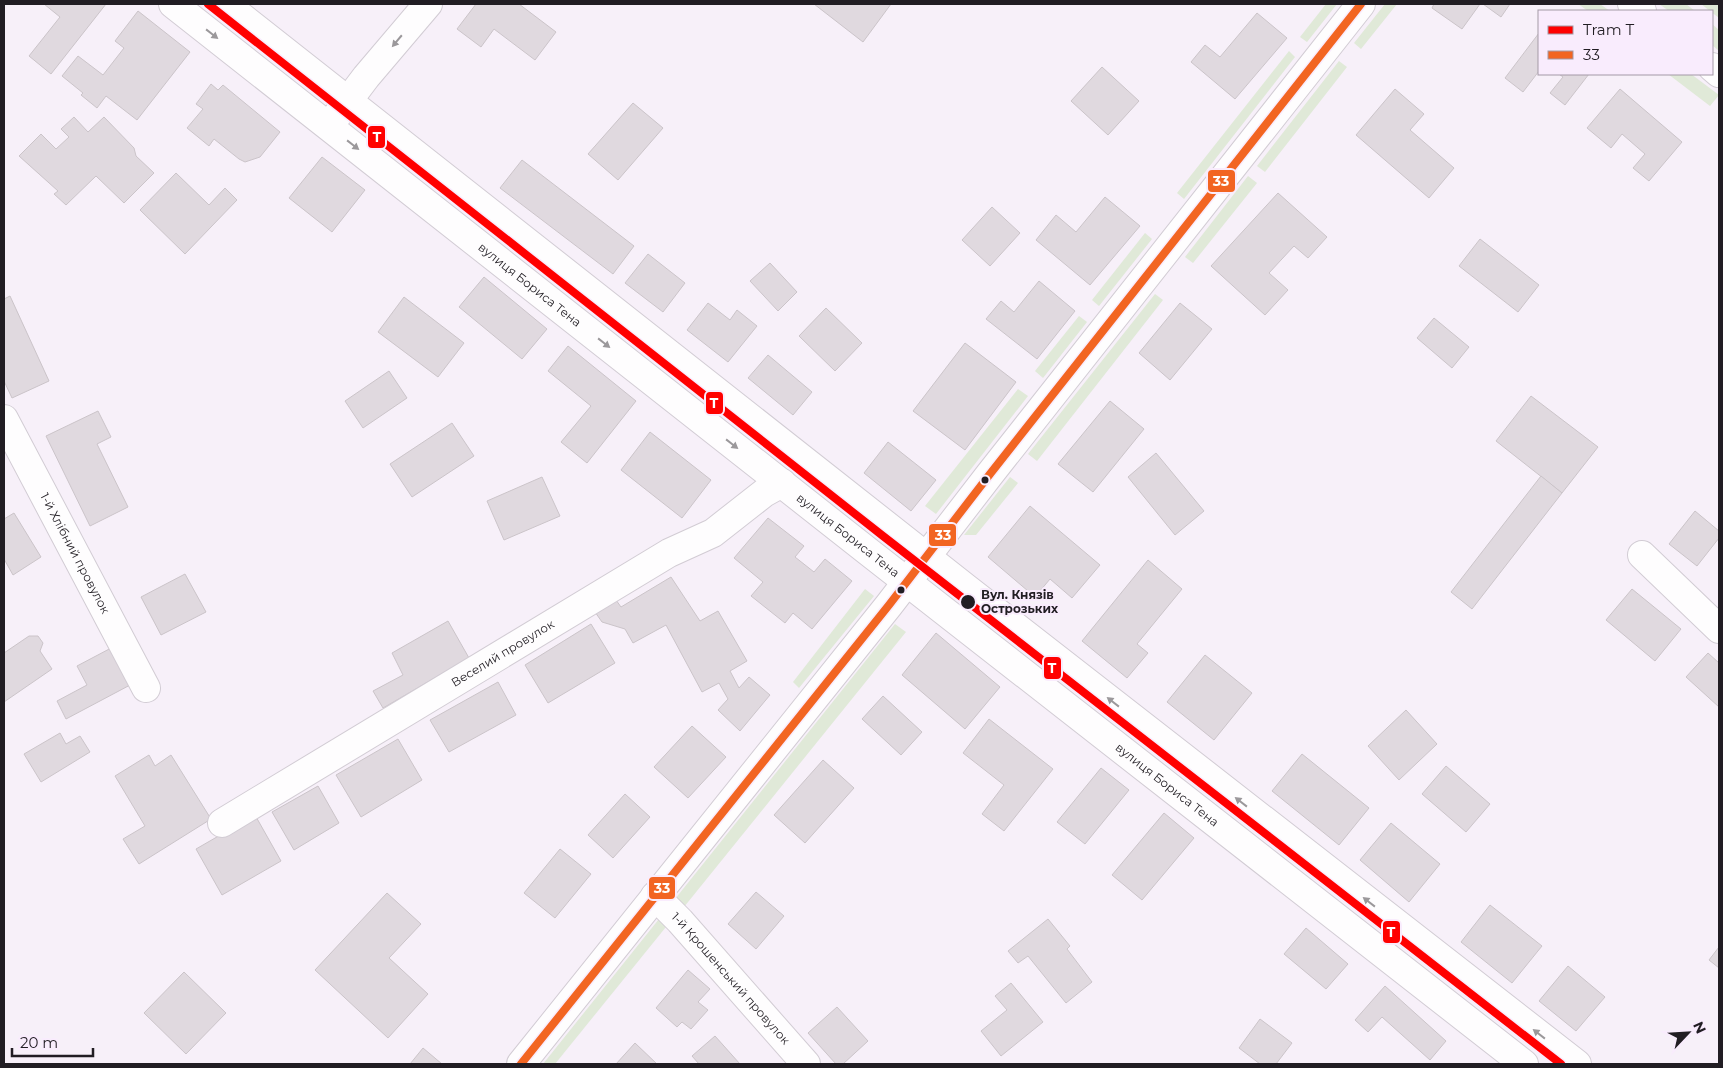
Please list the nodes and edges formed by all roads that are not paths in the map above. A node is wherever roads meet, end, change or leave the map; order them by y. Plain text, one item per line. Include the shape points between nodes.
1 (173, 4) edge
2 (225, 4) edge
3 (428, 4) edge
4 (1362, 4) edge
5 (349, 100) junction
6 (329, 126) junction
7 (4, 418) edge
8 (782, 483) junction
9 (1642, 555) dead end
10 (927, 557) junction
11 (907, 582) junction
12 (1719, 629) edge
13 (146, 688) dead end
14 (222, 823) dead end
15 (655, 896) junction
16 (521, 1064) edge
17 (806, 1064) edge
18 (1524, 1064) edge
19 (1577, 1064) edge

1 -> 6 street, вулиця Бориса Тена
2 - 5 street
3 -> 5 street
4 - 10 street
5 - 6 street
5 - 10 street
6 -> 8 street, вулиця Бориса Тена
7 - 13 street, 1-й Хлібний провулок
8 - 11 street, вулиця Бориса Тена
8 - 14 street, Веселий провулок via 713,533 669,553
9 - 12 street
10 - 11 street
19 -> 10 street
11 - 15 street
11 - 18 street, вулиця Бориса Тена
15 - 16 street
15 - 17 street, 1-й Крошенський провулок

